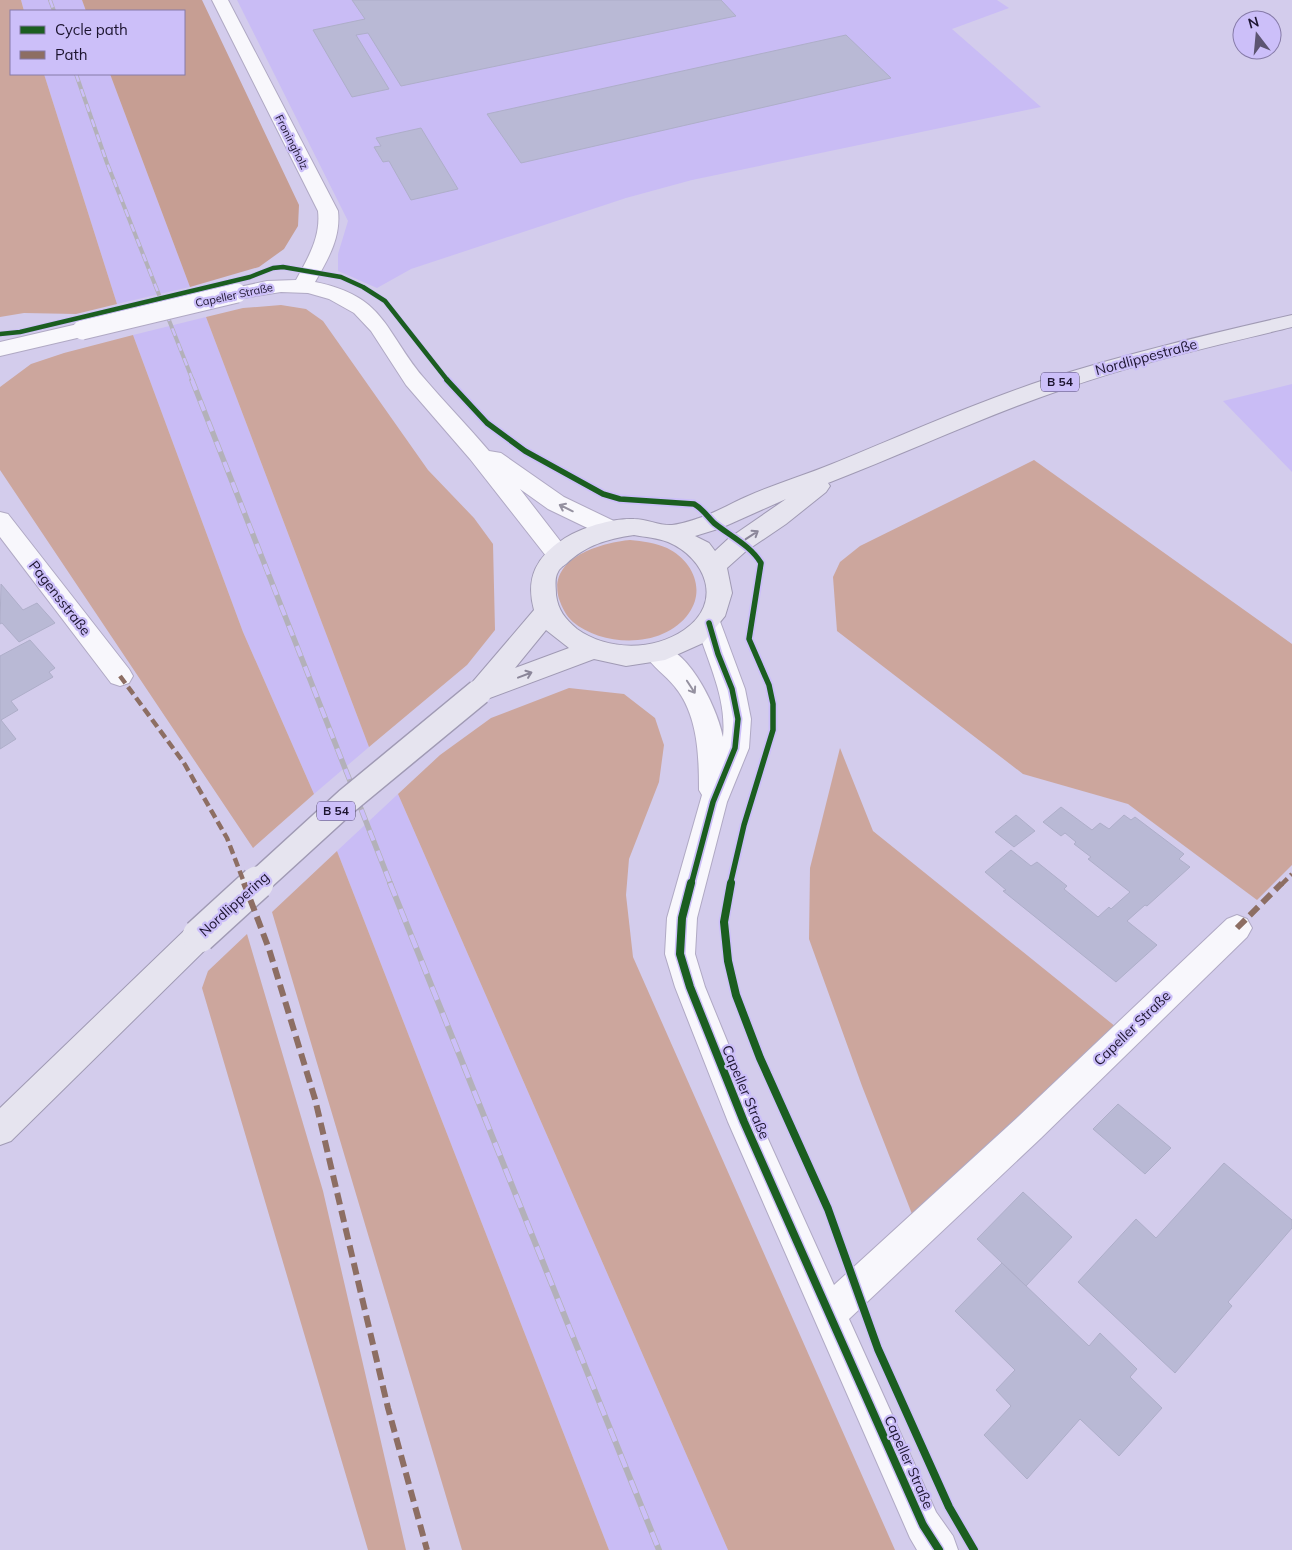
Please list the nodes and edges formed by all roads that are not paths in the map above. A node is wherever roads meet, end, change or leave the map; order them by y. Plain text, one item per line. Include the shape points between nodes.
1 (220, 0) edge
2 (303, 285) junction
3 (1292, 322) edge
4 (0, 350) edge
5 (466, 439) junction
6 (837, 471) junction
7 (0, 520) edge
8 (610, 529) junction
9 (671, 534) junction
10 (560, 555) junction
11 (714, 566) junction
12 (547, 612) junction
13 (709, 622) junction
14 (593, 649) junction
15 (657, 653) junction
16 (120, 676) dead end
17 (480, 692) junction
18 (714, 802) junction
19 (1237, 928) dead end
20 (0, 1130) edge
21 (830, 1313) junction
22 (939, 1550) edge

1 - 2 street, Froningholz via 328,211 330,230
2 - 4 street, Capeller Straße, bridge via 237,294
2 - 5 street, Capeller Straße via 344,298 368,315 384,332 413,378
3 - 6 main road, Nordlippestraße / B 54 via 1160,353 1055,384 975,413
8 -> 5 street, Capeller Straße via 556,503
5 - 10 street, Capeller Straße
6 - 9 main road, Nordlippestraße / B 54 via 757,501 713,522
11 -> 6 main road, Nordlippestraße / B 54 via 737,545 778,518
7 - 16 street, Pagensstraße
8 - 9 main road via 652,528
8 - 10 main road via 581,538
9 - 11 main road via 702,552
10 - 12 main road via 546,570 543,589
11 - 13 main road via 721,585 719,604
12 - 14 main road via 565,634
12 - 17 main road, Nordlippering / B 54
13 - 15 main road via 691,640
13 - 18 street, Capeller Straße via 732,689 738,719 735,748
14 - 15 main road via 624,656
17 -> 14 main road, Nordlippering / B 54
15 -> 18 street, Capeller Straße via 684,677 704,712 713,757
17 - 20 main road, Nordlippering / B 54, bridge via 347,801 199,936
18 - 21 street, Capeller Straße via 682,918 680,954 744,1122
19 - 21 street, Capeller Straße
21 - 22 street, Capeller Straße via 923,1525

